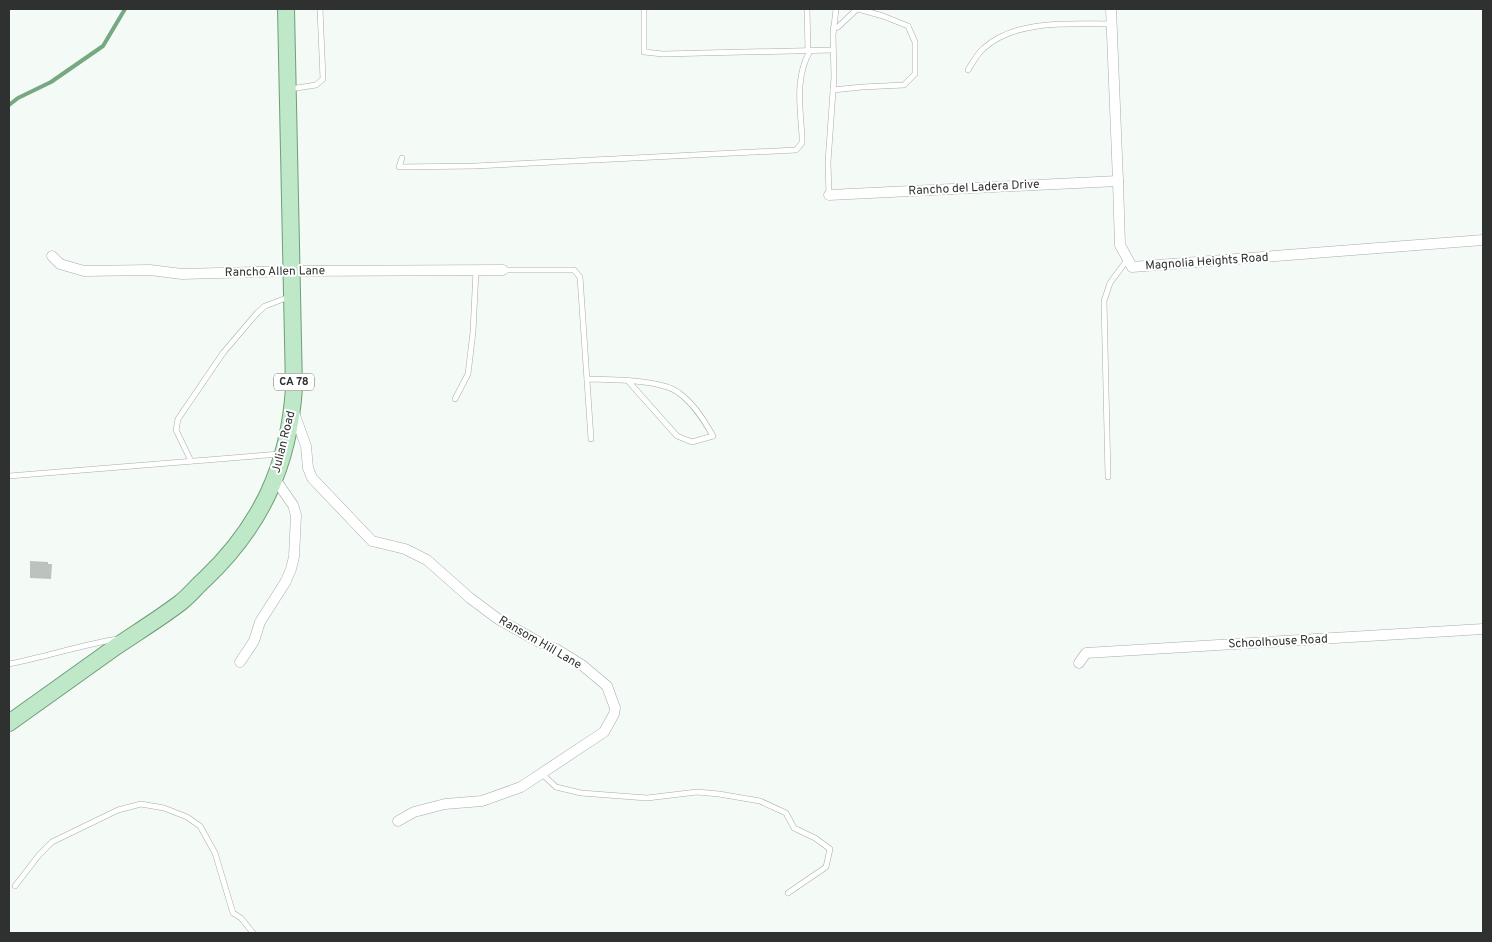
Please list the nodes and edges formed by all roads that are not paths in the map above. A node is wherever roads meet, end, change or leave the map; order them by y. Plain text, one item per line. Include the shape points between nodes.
1 (286, 9) edge
2 (320, 9) edge
3 (644, 9) edge
4 (807, 9) edge
5 (836, 9) edge
6 (858, 9) edge
7 (1111, 9) edge
8 (1111, 24) junction
9 (834, 28) junction
10 (833, 50) junction
11 (809, 51) junction
12 (968, 70) dead end
13 (287, 89) junction
14 (833, 90) junction
15 (402, 158) dead end
16 (1118, 180) junction
17 (829, 194) joint
18 (1483, 240) edge
19 (52, 256) dead end
20 (1128, 259) junction
21 (476, 270) junction
22 (503, 270) joint
23 (291, 271) junction
24 (292, 296) junction
25 (587, 379) junction
26 (630, 382) junction
27 (455, 399) dead end
28 (293, 410) junction
29 (591, 439) dead end
30 (284, 453) junction
31 (191, 461) junction
32 (9, 476) edge
33 (1108, 477) dead end
34 (275, 479) junction
35 (1483, 629) edge
36 (130, 637) junction
37 (240, 662) dead end
38 (1080, 663) dead end
39 (9, 664) edge
40 (9, 723) edge
41 (541, 773) junction
42 (398, 820) dead end
43 (15, 886) dead end
44 (788, 893) dead end
45 (253, 933) edge

1 - 13 main road, Julian Road / CA 78
2 - 13 lane via 323,79 316,85
3 - 11 lane via 644,52
4 - 11 lane
5 - 9 lane
6 - 9 lane
6 - 14 lane via 908,26 915,42 915,74 904,85
7 - 8 street, Magnolia Heights Road
8 - 12 lane via 1052,24 1000,37 985,46
8 - 16 street, Magnolia Heights Road
9 - 10 lane
10 - 11 lane
10 - 14 lane
11 - 15 lane via 799,84 802,143 796,150 476,166 399,167
13 - 23 main road, Julian Road / CA 78
14 - 17 lane
16 - 17 street, Rancho del Ladera Drive
16 - 20 street, Magnolia Heights Road via 1120,245
18 - 20 street, Magnolia Heights Road via 1132,267
19 - 23 street, Rancho Allen Lane via 60,264 84,271 150,270 182,274
20 - 33 lane via 1110,283 1104,301
21 - 22 street, Rancho Allen Lane
21 - 23 street, Rancho Allen Lane
21 - 27 lane via 474,332 468,374
22 - 25 lane via 574,270 580,277
23 - 24 main road, Julian Road / CA 78
24 - 28 main road, Julian Road / CA 78
24 - 31 lane via 265,306 257,313 223,353 178,419 176,430
25 - 26 lane
25 - 29 lane
26 - 26 lane via 652,383 678,392 702,417 713,436 692,442 676,436
28 - 30 main road, Julian Road / CA 78
28 - 41 street, Ransom Hill Lane via 306,446 312,478 372,541 405,549 428,560 498,619 576,661 606,686 615,708 604,732
30 - 31 lane
30 - 34 main road, Julian Road / CA 78
31 - 32 lane
34 - 36 main road, Julian Road / CA 78 via 253,522 224,561 181,602
34 - 37 street via 296,515 294,557 286,581
35 - 38 street, Schoolhouse Road via 1086,653
36 - 39 lane
36 - 40 main road, Julian Road / CA 78
41 - 42 street, Ransom Hill Lane via 521,787 482,801 445,804
41 - 44 lane via 556,787 582,793 647,798 696,792 719,794 760,801 786,813 794,828 830,849 826,866
43 - 45 lane via 52,842 118,810 141,804 164,808 200,826 215,852 233,913

